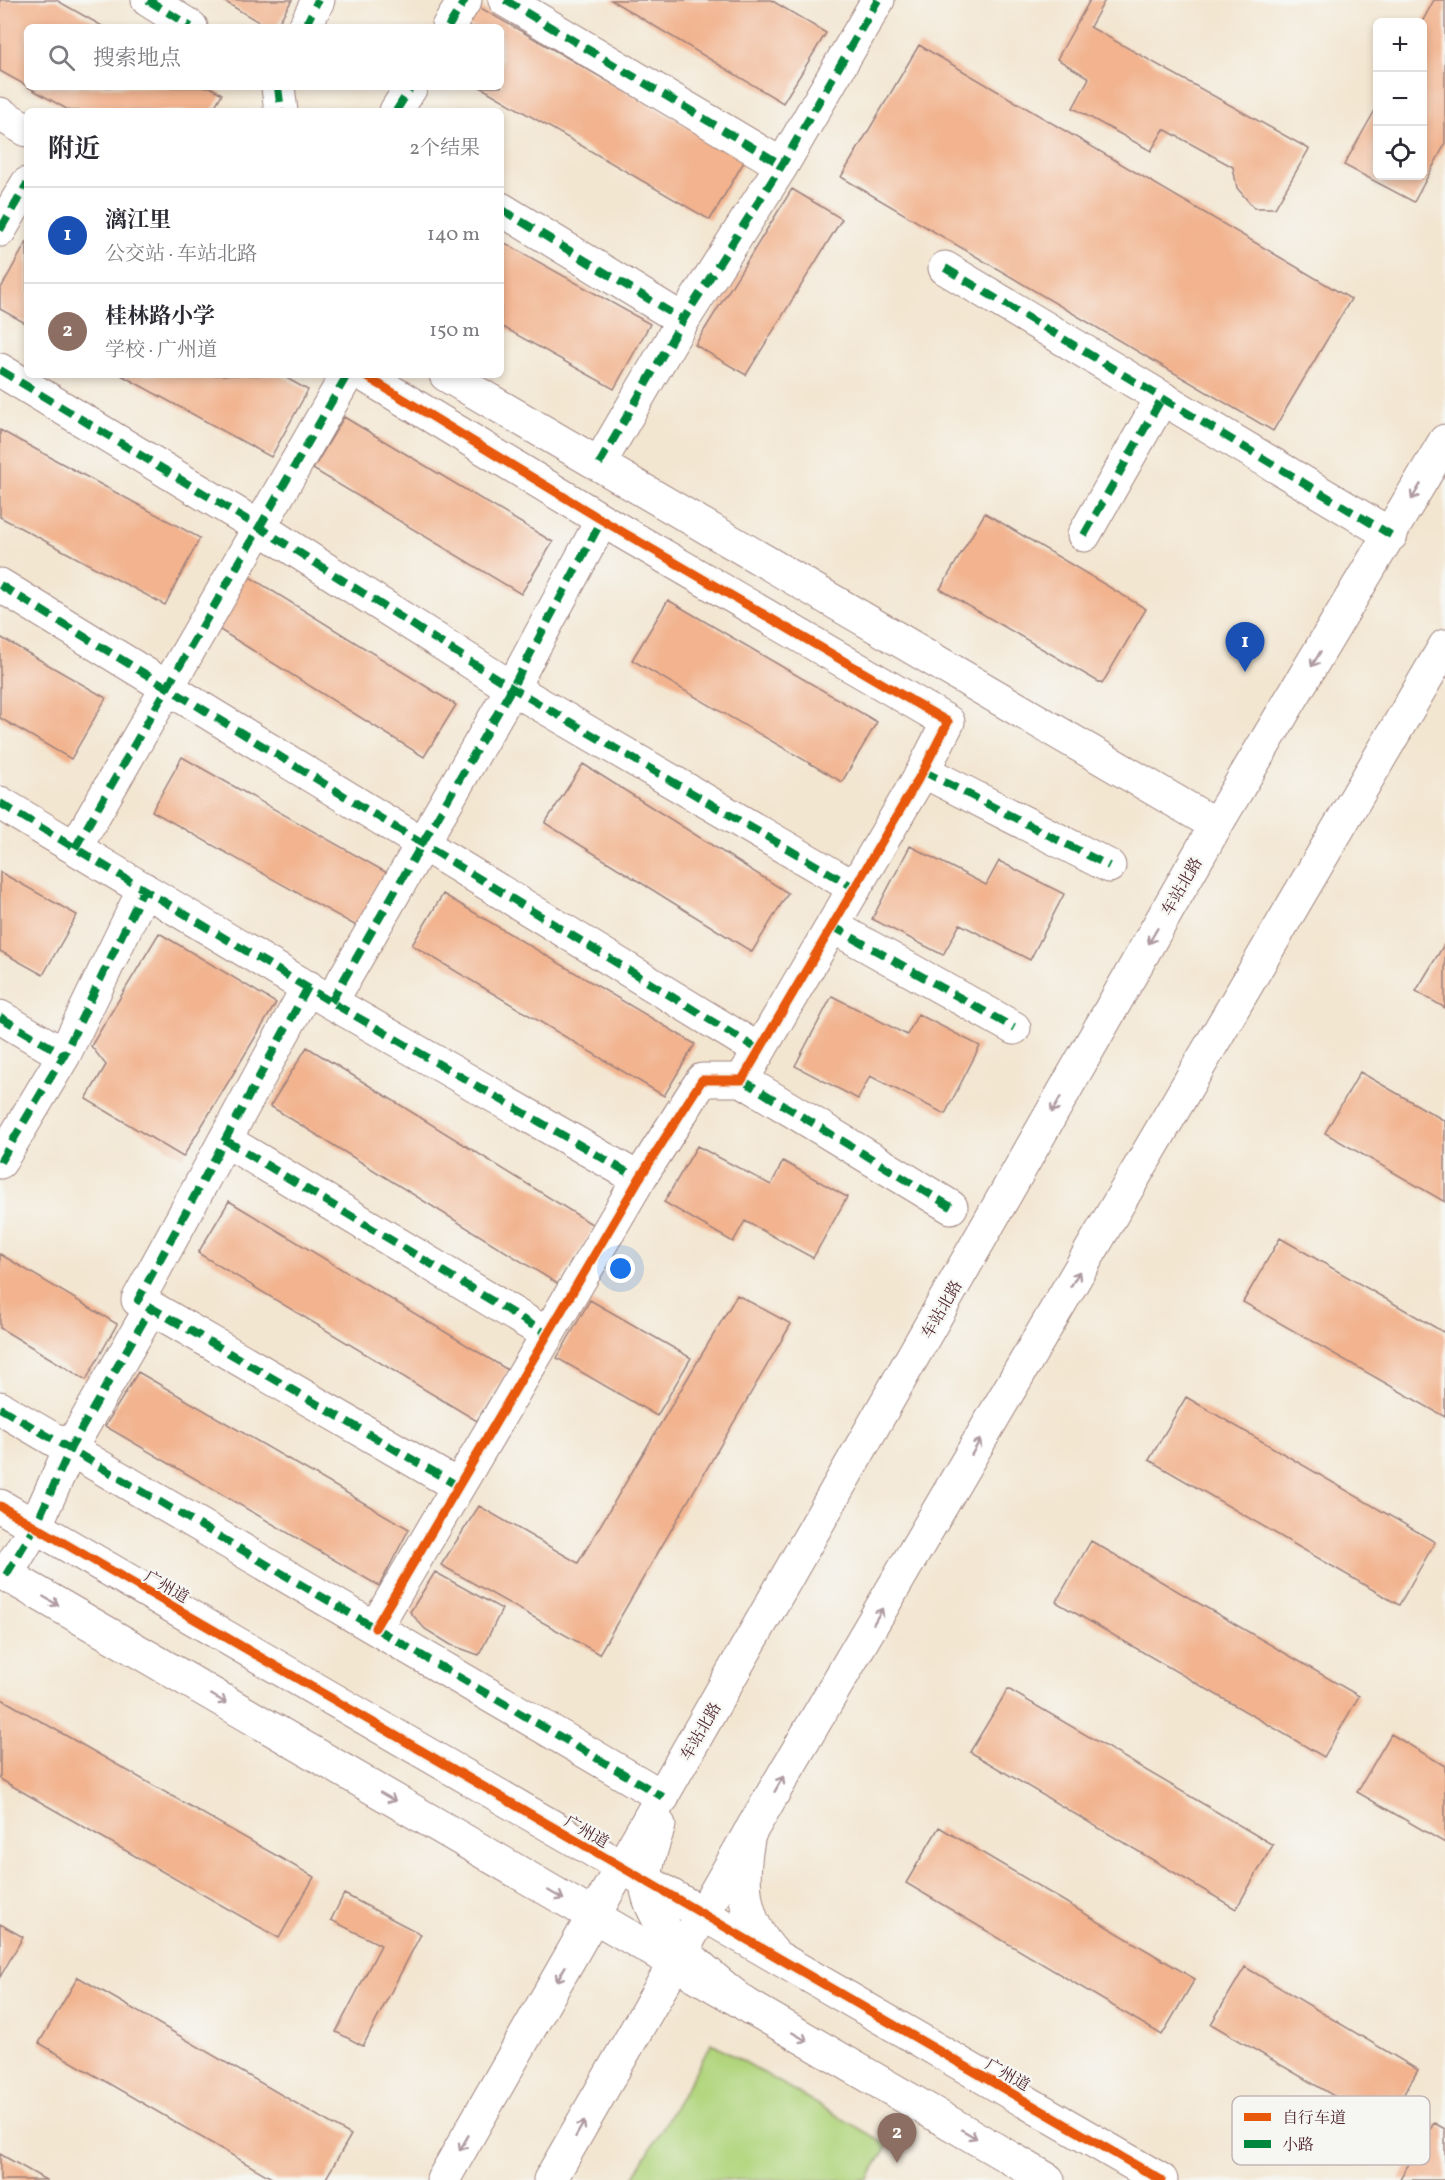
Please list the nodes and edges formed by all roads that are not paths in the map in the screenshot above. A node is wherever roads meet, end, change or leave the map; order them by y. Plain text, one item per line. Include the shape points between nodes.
1 (148, 0) edge
2 (318, 0) edge
3 (465, 0) edge
4 (505, 0) edge
5 (875, 1) edge
6 (186, 24) edge
7 (306, 24) edge
8 (450, 24) edge
9 (278, 90) edge
10 (409, 90) edge
11 (281, 108) edge
12 (398, 108) edge
13 (0, 114) edge
14 (24, 128) edge
15 (782, 165) junction
16 (24, 189) edge
17 (504, 211) edge
18 (0, 230) edge
19 (945, 268) dead end
20 (683, 320) junction
21 (0, 370) edge
22 (345, 378) edge
23 (369, 378) edge
24 (451, 378) edge
25 (1162, 398) junction
26 (1445, 441) edge
27 (599, 464) junction
28 (602, 520) junction
29 (259, 527) junction
30 (1084, 535) dead end
31 (1390, 535) junction
32 (0, 585) edge
33 (1445, 646) edge
34 (167, 688) junction
35 (512, 688) junction
36 (923, 771) junction
37 (0, 803) edge
38 (1216, 825) junction
39 (423, 842) junction
40 (75, 848) junction
41 (1108, 866) dead end
42 (855, 888) junction
43 (144, 889) junction
44 (832, 926) junction
45 (320, 995) junction
46 (0, 1017) edge
47 (1014, 1028) dead end
48 (759, 1050) junction
49 (64, 1055) junction
50 (742, 1080) junction
51 (225, 1140) junction
52 (0, 1162) edge
53 (639, 1179) junction
54 (951, 1206) dead end
55 (151, 1308) junction
56 (547, 1334) junction
57 (0, 1408) edge
58 (71, 1447) junction
59 (458, 1486) junction
60 (0, 1506) edge
61 (35, 1527) junction
62 (3, 1573) edge
63 (375, 1628) junction
64 (668, 1787) junction
65 (749, 1834) junction
66 (634, 1875) junction
67 (703, 1915) junction
68 (594, 1917) junction
69 (679, 1957) junction
70 (779, 1959) junction
71 (443, 2180) edge
72 (550, 2180) edge
73 (1048, 2180) edge
74 (1161, 2180) edge

1 - 6 street
2 - 7 street
3 - 8 street
4 - 15 street
5 - 15 street
9 - 11 street
10 - 12 street
13 - 14 street
15 - 20 street
16 - 18 street
17 - 20 street
19 - 25 street
20 - 27 street
21 - 29 street
22 - 29 street
23 - 28 street
24 - 27 street
25 - 30 street
25 - 31 street
26 -> 31 street, 车站北路
27 - 38 street
28 - 35 street
28 - 36 street via 948,722
29 - 34 street
29 - 35 street
31 -> 38 street, 车站北路
32 - 34 street
65 -> 33 street
34 - 39 street
34 - 40 street
35 - 39 street
35 - 42 street
36 - 41 street
36 - 42 street
37 - 40 street
38 -> 64 street, 车站北路
39 - 45 street
39 - 48 street
40 - 43 street
42 - 44 street
43 - 45 street
43 - 49 street
44 - 47 street
44 - 48 street
45 - 51 street
45 - 53 street
46 - 49 street
48 - 50 street
49 - 52 street
50 - 53 street via 702,1080
50 - 54 street
51 - 55 street via 138,1300
51 - 56 street
53 - 56 street
55 - 58 street
55 - 59 street
56 - 59 street
57 - 58 street
58 - 61 street
58 - 63 street
59 - 63 street
60 - 61 street, 广州道
61 - 62 street
61 - 66 street, 广州道
62 -> 68 street
63 - 64 street
64 - 66 street, 车站北路 via 657,1830
65 - 67 street
65 - 70 street via 743,1863 747,1908 762,1941
66 - 67 street, 广州道
66 - 68 street
66 - 69 street
67 - 69 street
67 - 70 street, 广州道
68 - 69 street
68 -> 71 street
72 -> 69 street
69 -> 73 street via 750,2008
70 - 74 street, 广州道

